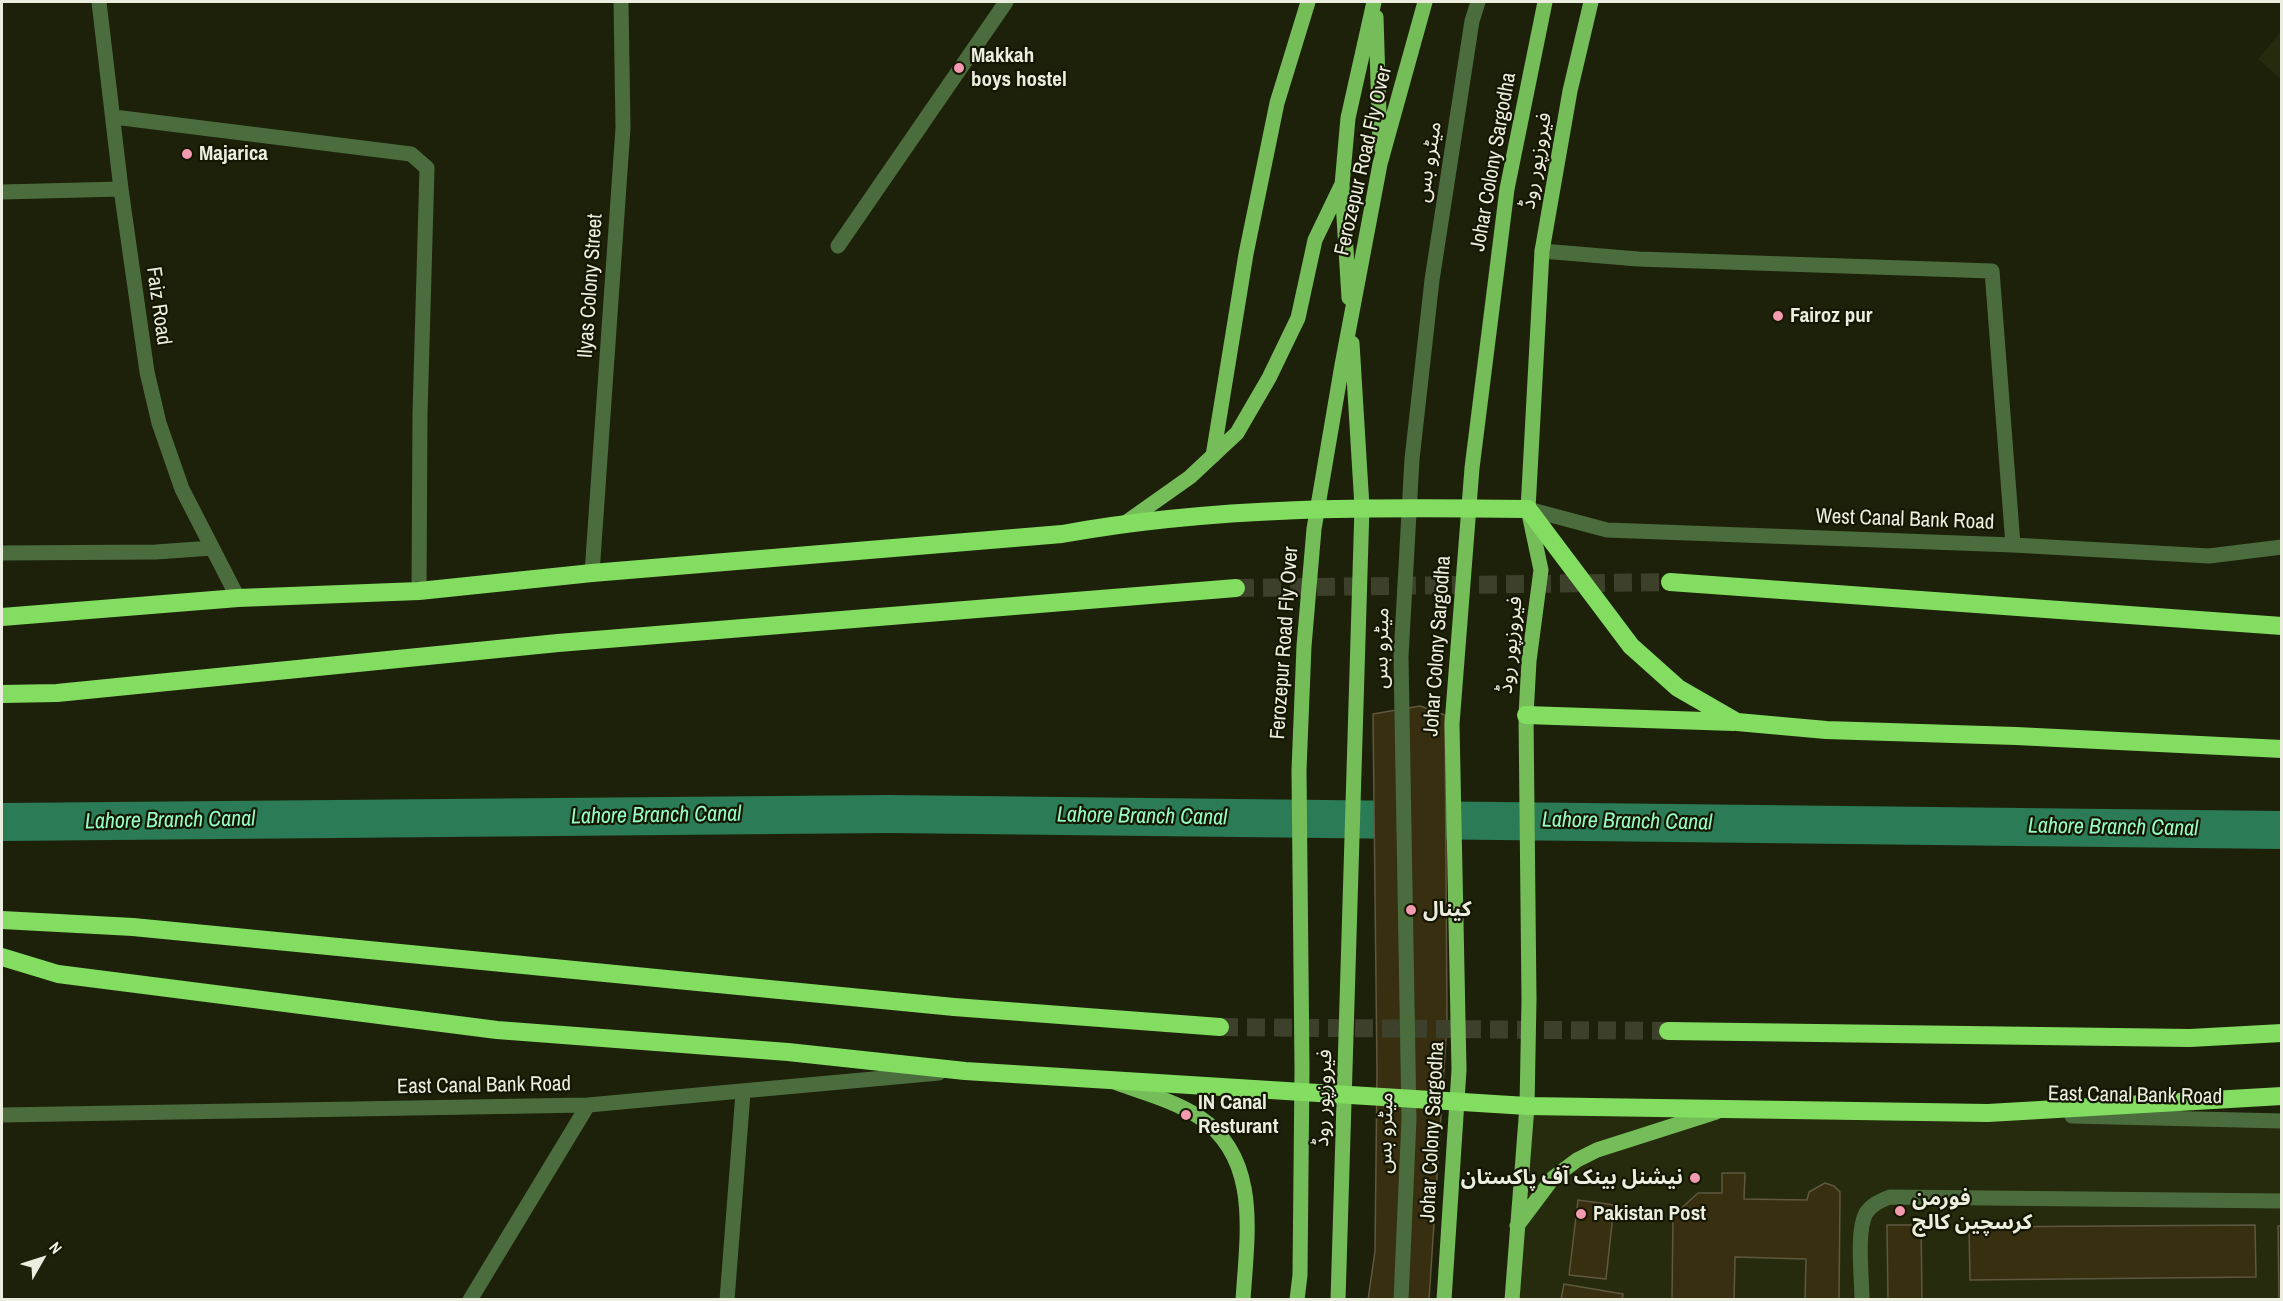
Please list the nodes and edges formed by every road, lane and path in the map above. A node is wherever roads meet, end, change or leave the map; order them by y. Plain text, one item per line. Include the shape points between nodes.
1 (99, 2) edge
2 (621, 2) edge
3 (1006, 2) edge
4 (1308, 2) edge
5 (1375, 2) edge
6 (1425, 2) edge
7 (1478, 2) edge
8 (1545, 2) edge
9 (1591, 2) edge
10 (114, 117) junction
11 (1380, 164) junction
12 (1342, 185) junction
13 (121, 189) junction
14 (2, 192) edge
15 (838, 246) dead end
16 (1542, 251) junction
17 (1213, 456) junction
18 (1362, 507) junction
19 (1528, 509) junction
20 (1125, 523) junction
21 (2013, 546) junction
22 (212, 548) junction
23 (2282, 548) edge
24 (2, 552) edge
25 (592, 573) junction
26 (1670, 582) tunnel mouth
27 (1236, 588) tunnel mouth
28 (419, 591) junction
29 (238, 598) junction
30 (2, 617) edge
31 (2282, 626) edge
32 (2, 694) edge
33 (1526, 715) junction
34 (1737, 722) junction
35 (2282, 750) edge
36 (2, 920) edge
37 (2, 957) edge
38 (1220, 1027) tunnel mouth
39 (1668, 1031) tunnel mouth
40 (2282, 1033) edge
41 (965, 1071) junction
42 (1105, 1079) junction
43 (743, 1093) junction
44 (1345, 1093) junction
45 (2282, 1096) edge
46 (588, 1106) junction
47 (1527, 1106) junction
48 (1719, 1111) junction
49 (1988, 1113) junction
50 (2, 1115) edge
51 (2282, 1121) edge
52 (2282, 1201) edge
53 (1517, 1226) junction
54 (470, 1299) edge
55 (727, 1299) edge
56 (1243, 1299) edge
57 (1297, 1299) edge
58 (1338, 1299) edge
59 (1401, 1299) edge
60 (1444, 1299) edge
61 (1512, 1299) edge
62 (1862, 1299) edge

1 - 10 street, Faiz Road
2 - 25 street, Ilyas Colony Street via 623,128
3 - 15 street
4 - 17 main road via 1277,103 1246,254
5 - 11 main road
5 - 12 main road, فیروزپور روڈ via 1348,118
6 - 11 main road, Ferozepur Road Fly Over
7 - 59 street, میٹرو بس via 1432,280 1411,471 1401,656 1409,1119
8 - 60 main road, Johar Colony Sargodha via 1507,189 1472,468 1452,724 1459,1070
9 - 16 main road, فیروزپور روڈ via 1570,91
10 - 13 street, Faiz Road
10 - 28 street via 411,154 427,168
11 - 57 main road, Ferozepur Road Fly Over via 1314,529 1304,646 1299,770 1302,1069
12 - 17 main road via 1315,240 1298,318 1237,433
12 - 18 main road, فیروزپور روڈ
13 - 14 street
13 - 22 street, Faiz Road via 147,372 159,423 182,489
16 - 19 main road, فیروزپور روڈ
16 - 21 street via 1638,259 1992,271
17 - 20 main road
18 - 19 highway
18 - 20 highway via 1238,512
18 - 44 main road, فیروزپور روڈ
19 - 21 street, West Canal Bank Road via 1607,530
19 - 33 main road, فیروزپور روڈ via 1541,570
19 - 34 highway via 1631,646 1678,688
20 - 25 highway via 1062,534
21 - 23 street, West Canal Bank Road via 2210,556
22 - 24 street
22 - 29 street, Faiz Road
25 - 28 highway
26 - 31 highway
27 - 32 highway via 558,643 57,693
28 - 29 highway
29 - 30 highway
33 - 34 highway
33 - 47 main road, فیروزپور روڈ
34 - 35 highway via 1826,730
36 - 38 highway via 133,927 942,1006
37 - 41 highway via 58,974 497,1030 788,1052
39 - 40 highway via 2190,1038
41 - 42 highway
41 - 43 street, East Canal Bank Road
42 - 44 highway
42 - 56 main road via 1199,1117 1227,1141 1240,1164 1247,1198
43 - 46 street, East Canal Bank Road
43 - 55 street
44 - 47 highway
44 - 58 main road, فیروزپور روڈ
45 - 49 highway
46 - 50 street, East Canal Bank Road
46 - 54 street
47 - 48 highway
47 - 53 main road, فیروزپور روڈ
48 - 49 highway
48 - 53 main road via 1577,1160 1553,1178
49 - 51 street, East Canal Bank Road
52 - 62 street via 1890,1197 1871,1207 1865,1216
53 - 61 main road, فیروزپور روڈ

